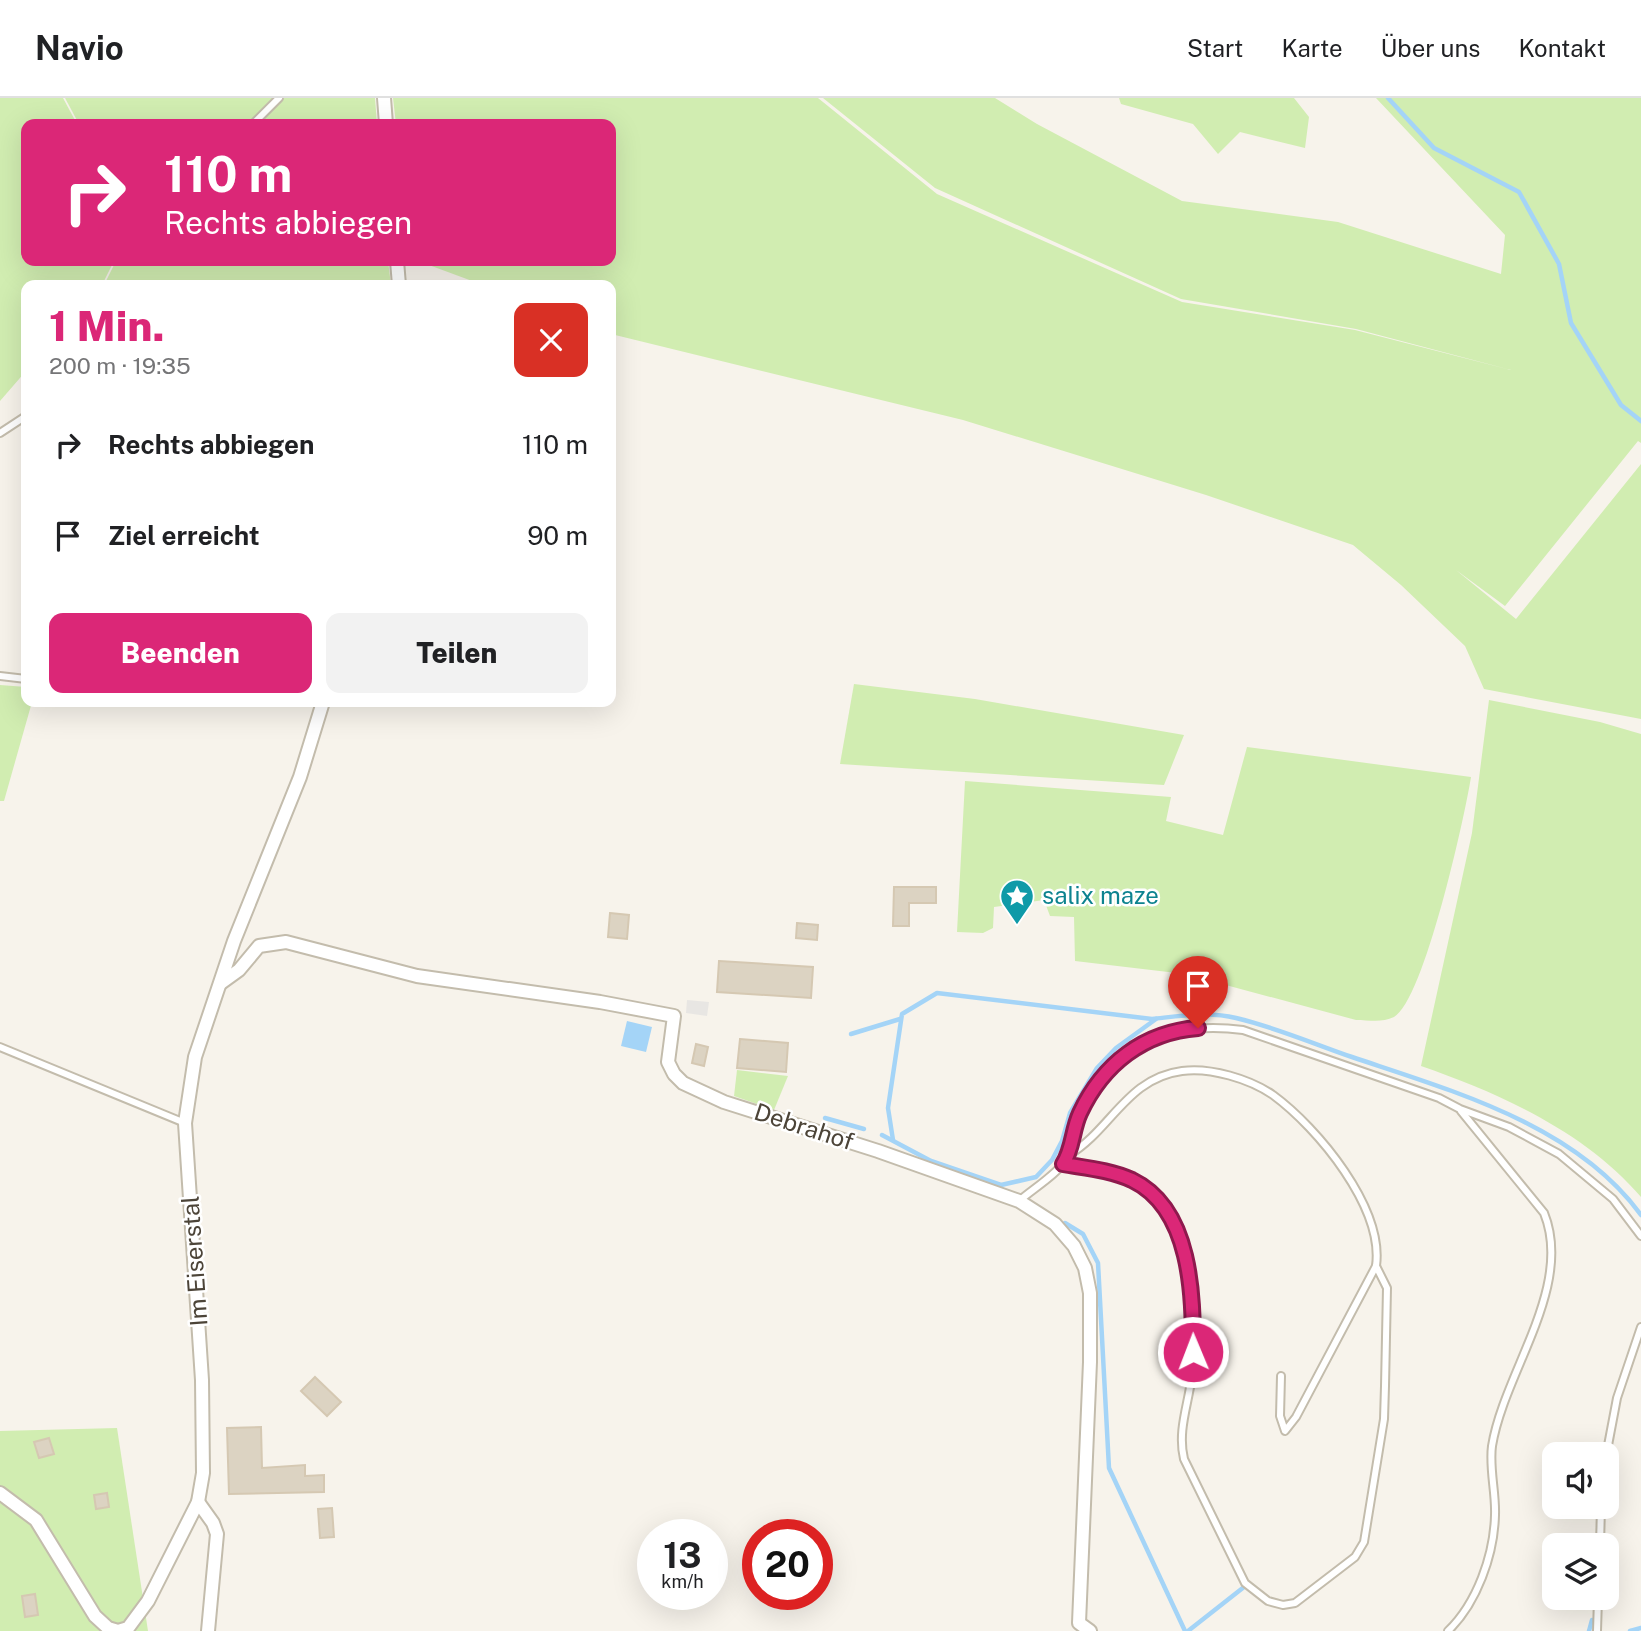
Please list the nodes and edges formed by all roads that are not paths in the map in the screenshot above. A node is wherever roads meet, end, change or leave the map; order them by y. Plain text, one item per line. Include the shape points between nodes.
1 (279, 98) edge
2 (384, 98) edge
3 (259, 119) edge
4 (386, 119) edge
5 (21, 419) edge
6 (0, 433) edge
7 (0, 677) edge
8 (21, 679) edge
9 (321, 707) edge
10 (221, 983) junction
11 (0, 1047) edge
12 (1460, 1109) junction
13 (185, 1123) junction
14 (1069, 1155) junction
15 (1063, 1164) junction
16 (1019, 1201) junction
17 (1641, 1236) edge
18 (1376, 1266) junction
19 (1641, 1327) edge
20 (1281, 1376) dead end
21 (1609, 1442) edge
22 (0, 1493) edge
23 (198, 1502) junction
24 (1598, 1610) edge
25 (208, 1631) edge
26 (1090, 1631) edge
27 (1448, 1631) edge
28 (1597, 1631) edge

1 - 3 lane
2 - 4 street
5 - 6 lane
7 - 8 lane
9 - 10 street, Im Eiserstal via 300,777
10 - 13 street, Im Eiserstal via 195,1057
10 - 16 street, Debrahof via 259,946 286,942 416,976 674,1016 668,1062 683,1083 724,1102
11 - 13 lane
12 - 14 lane via 1243,1030 1177,1030 1148,1039 1109,1069 1080,1113
12 - 17 lane via 1509,1127 1559,1154 1613,1199
12 - 27 lane via 1544,1213 1552,1248 1541,1311 1506,1392 1492,1448 1495,1517 1481,1582
13 - 23 street, Im Eiserstal via 202,1380 203,1473
14 - 15 lane
14 - 18 lane via 1150,1080 1183,1071 1228,1075 1271,1094 1308,1126 1350,1180 1374,1226
15 - 16 lane
15 - 18 lane via 1134,1181 1167,1214 1182,1243 1191,1285 1193,1331 1193,1372 1180,1442 1184,1459 1245,1583 1268,1601 1295,1604 1355,1557 1364,1542 1384,1419 1387,1288
16 - 26 street, Debrahof via 1055,1224 1074,1246 1090,1293 1079,1623
18 - 20 lane via 1285,1431 1280,1416
19 - 21 lane via 1617,1398
22 - 23 street, Im Eiserstal via 36,1520 95,1616 118,1631 128,1628 148,1601
23 - 25 street via 217,1534
24 - 28 lane

